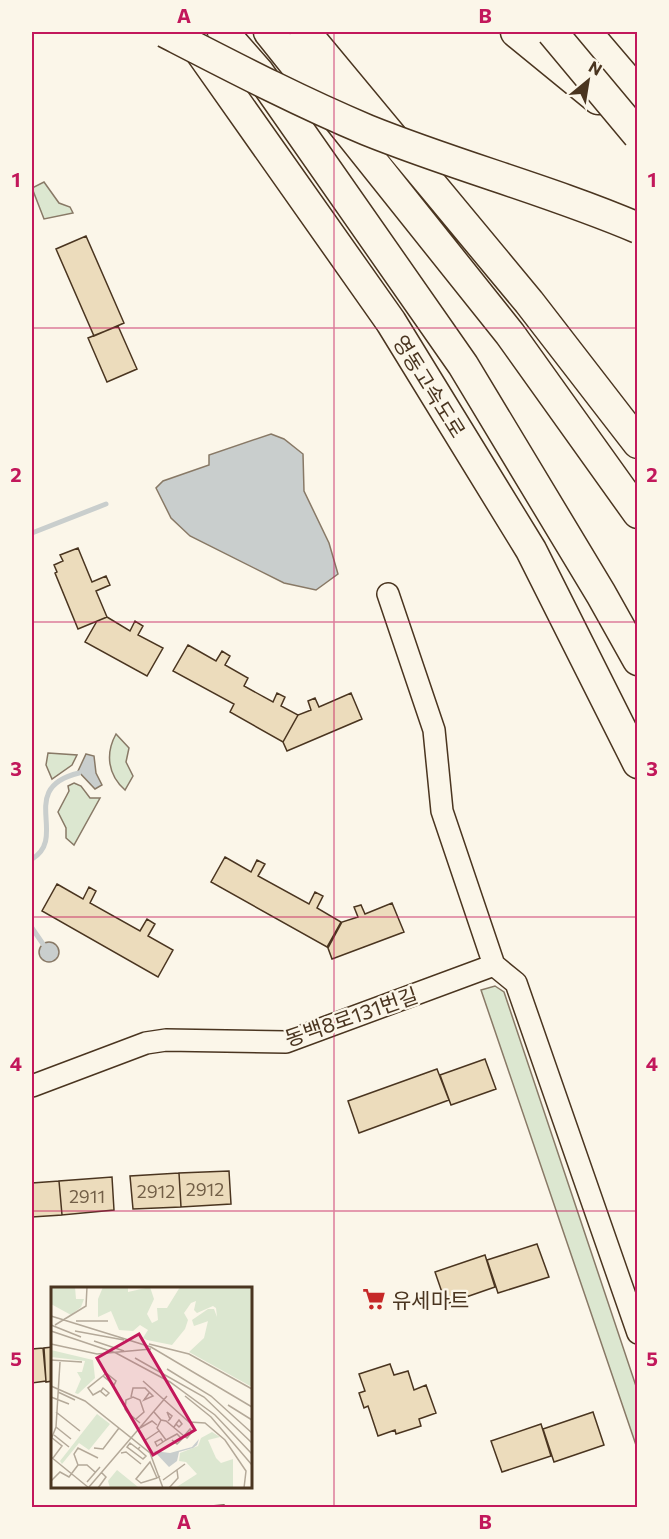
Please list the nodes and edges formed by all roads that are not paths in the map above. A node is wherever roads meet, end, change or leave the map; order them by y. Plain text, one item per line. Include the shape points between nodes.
1 (165, 32) edge
2 (187, 32) edge
3 (223, 32) edge
4 (269, 32) edge
5 (305, 32) edge
6 (516, 32) edge
7 (552, 32) edge
8 (586, 32) edge
9 (638, 93) edge
10 (638, 131) edge
11 (638, 135) edge
12 (638, 228) edge
13 (638, 443) edge
14 (638, 513) edge
15 (388, 594) dead end
16 (638, 660) edge
17 (638, 763) edge
18 (495, 965) junction
19 (32, 1086) edge
20 (638, 1333) edge

1 - 12 highway, bridge via 368,130
2 - 17 highway, 영동고속도로 via 403,341 531,550
3 - 16 highway, 영동고속도로 via 259,73 463,365
4 - 14 highway via 510,334
5 - 13 highway via 529,302
6 - 10 highway
7 - 11 highway, bridge
8 - 9 highway
15 - 18 street via 434,730 442,811
18 - 19 street, 동백8로131번길 via 286,1042 146,1043
18 - 20 street via 516,983

